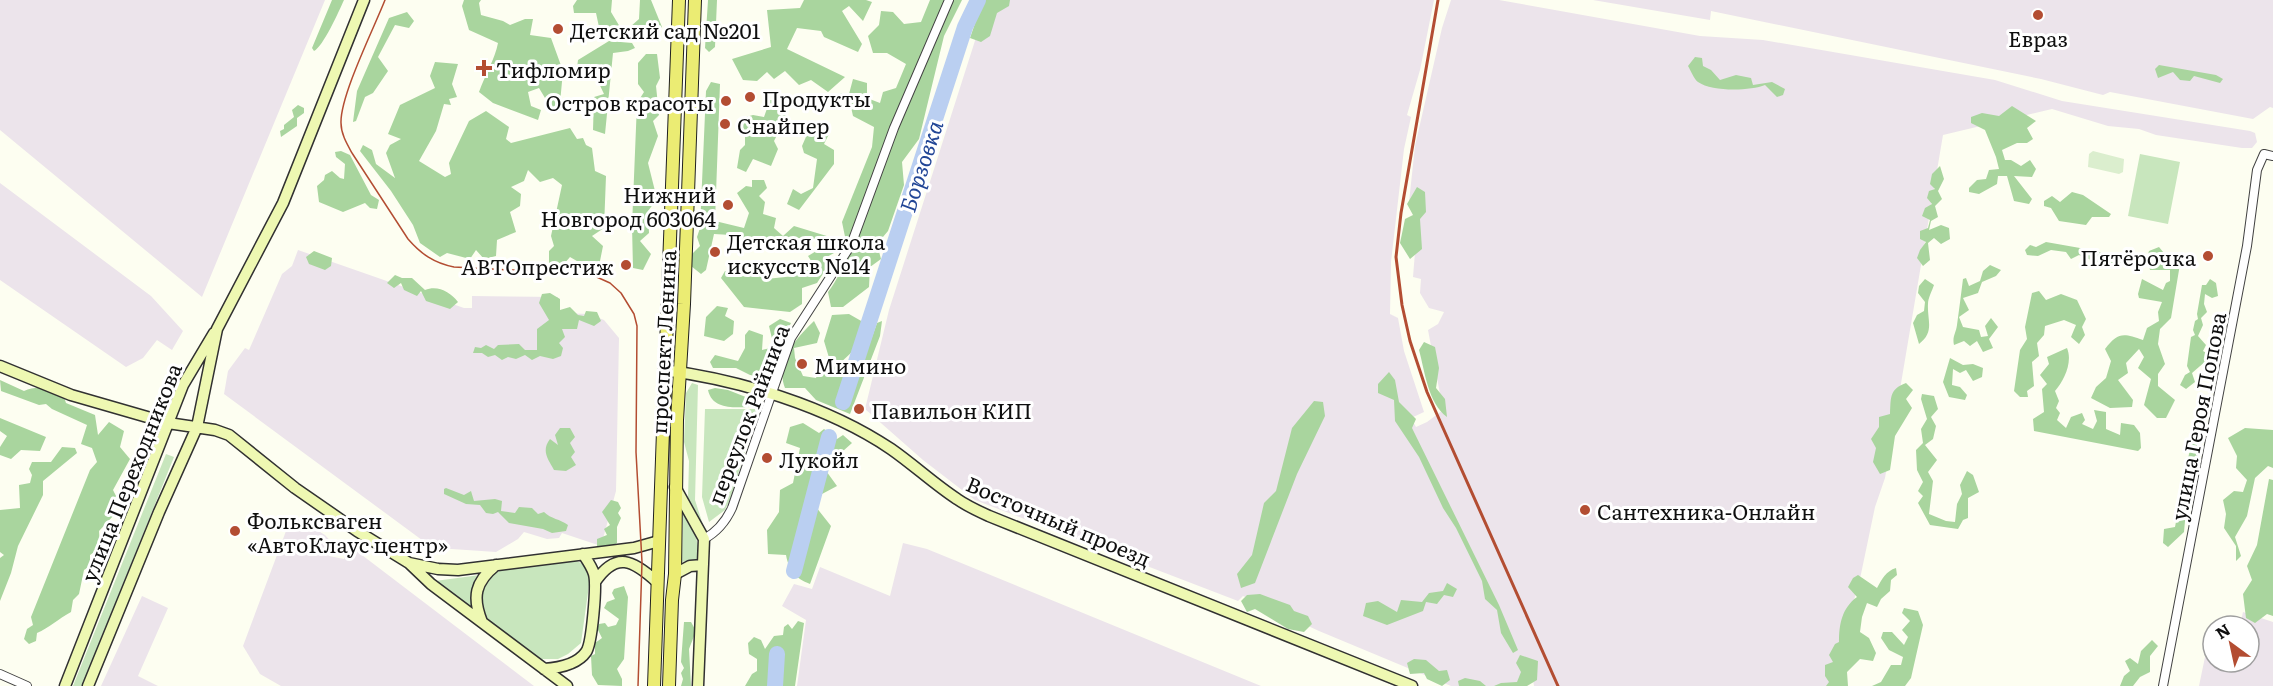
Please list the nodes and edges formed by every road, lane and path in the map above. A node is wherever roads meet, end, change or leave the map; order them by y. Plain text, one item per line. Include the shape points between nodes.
1 (364, 0) edge
2 (679, 0) edge
3 (695, 0) edge
4 (949, 0) edge
5 (2273, 156) edge
6 (217, 329) junction
7 (0, 366) edge
8 (664, 370) junction
9 (679, 372) junction
10 (770, 395) junction
11 (168, 423) junction
12 (197, 427) junction
13 (675, 486) junction
14 (704, 539) junction
15 (659, 541) junction
16 (583, 554) junction
17 (409, 563) junction
18 (496, 564) junction
19 (703, 565) junction
20 (675, 574) junction
21 (596, 582) junction
22 (657, 582) junction
23 (482, 622) junction
24 (544, 669) junction
25 (0, 674) edge
26 (27, 686) edge
27 (65, 686) edge
28 (88, 686) edge
29 (567, 686) edge
30 (654, 686) edge
31 (669, 686) edge
32 (698, 686) edge
33 (1412, 686) edge
34 (2163, 686) edge

1 - 6 main road via 283,203
2 - 8 main road, проспект Ленина
3 - 9 main road, проспект Ленина
4 - 10 street, переулок Райниса via 894,128 851,245 791,338
5 - 34 street, улица Героя Попова via 2264,154 2257,170 2247,246
6 - 11 main road, улица Переходникова via 183,385
6 - 12 main road, улица Переходникова
7 - 11 main road via 71,395
8 - 9 main road, Восточный проезд
8 - 15 main road, проспект Ленина
9 - 10 main road, Восточный проезд
9 - 13 main road, проспект Ленина
10 - 14 street, переулок Райниса via 729,516
10 - 33 main road, Восточный проезд via 858,429 959,501 989,516
11 - 12 main road
11 - 27 main road, улица Переходникова
12 - 17 main road via 229,435 295,488
12 - 28 main road, улица Переходникова
13 - 14 main road
13 - 20 main road, проспект Ленина
14 - 19 main road
15 - 16 main road
15 - 22 main road, проспект Ленина
16 - 18 main road
16 - 21 main road
17 - 18 main road via 438,570
17 - 23 main road
18 - 23 main road via 477,588
19 - 20 main road via 690,566
19 - 32 main road
20 - 31 main road, проспект Ленина
21 - 22 main road via 611,564 628,561
21 - 24 main road via 586,653 560,668
22 - 30 main road, проспект Ленина
23 - 24 main road
24 - 29 main road
25 - 26 street

